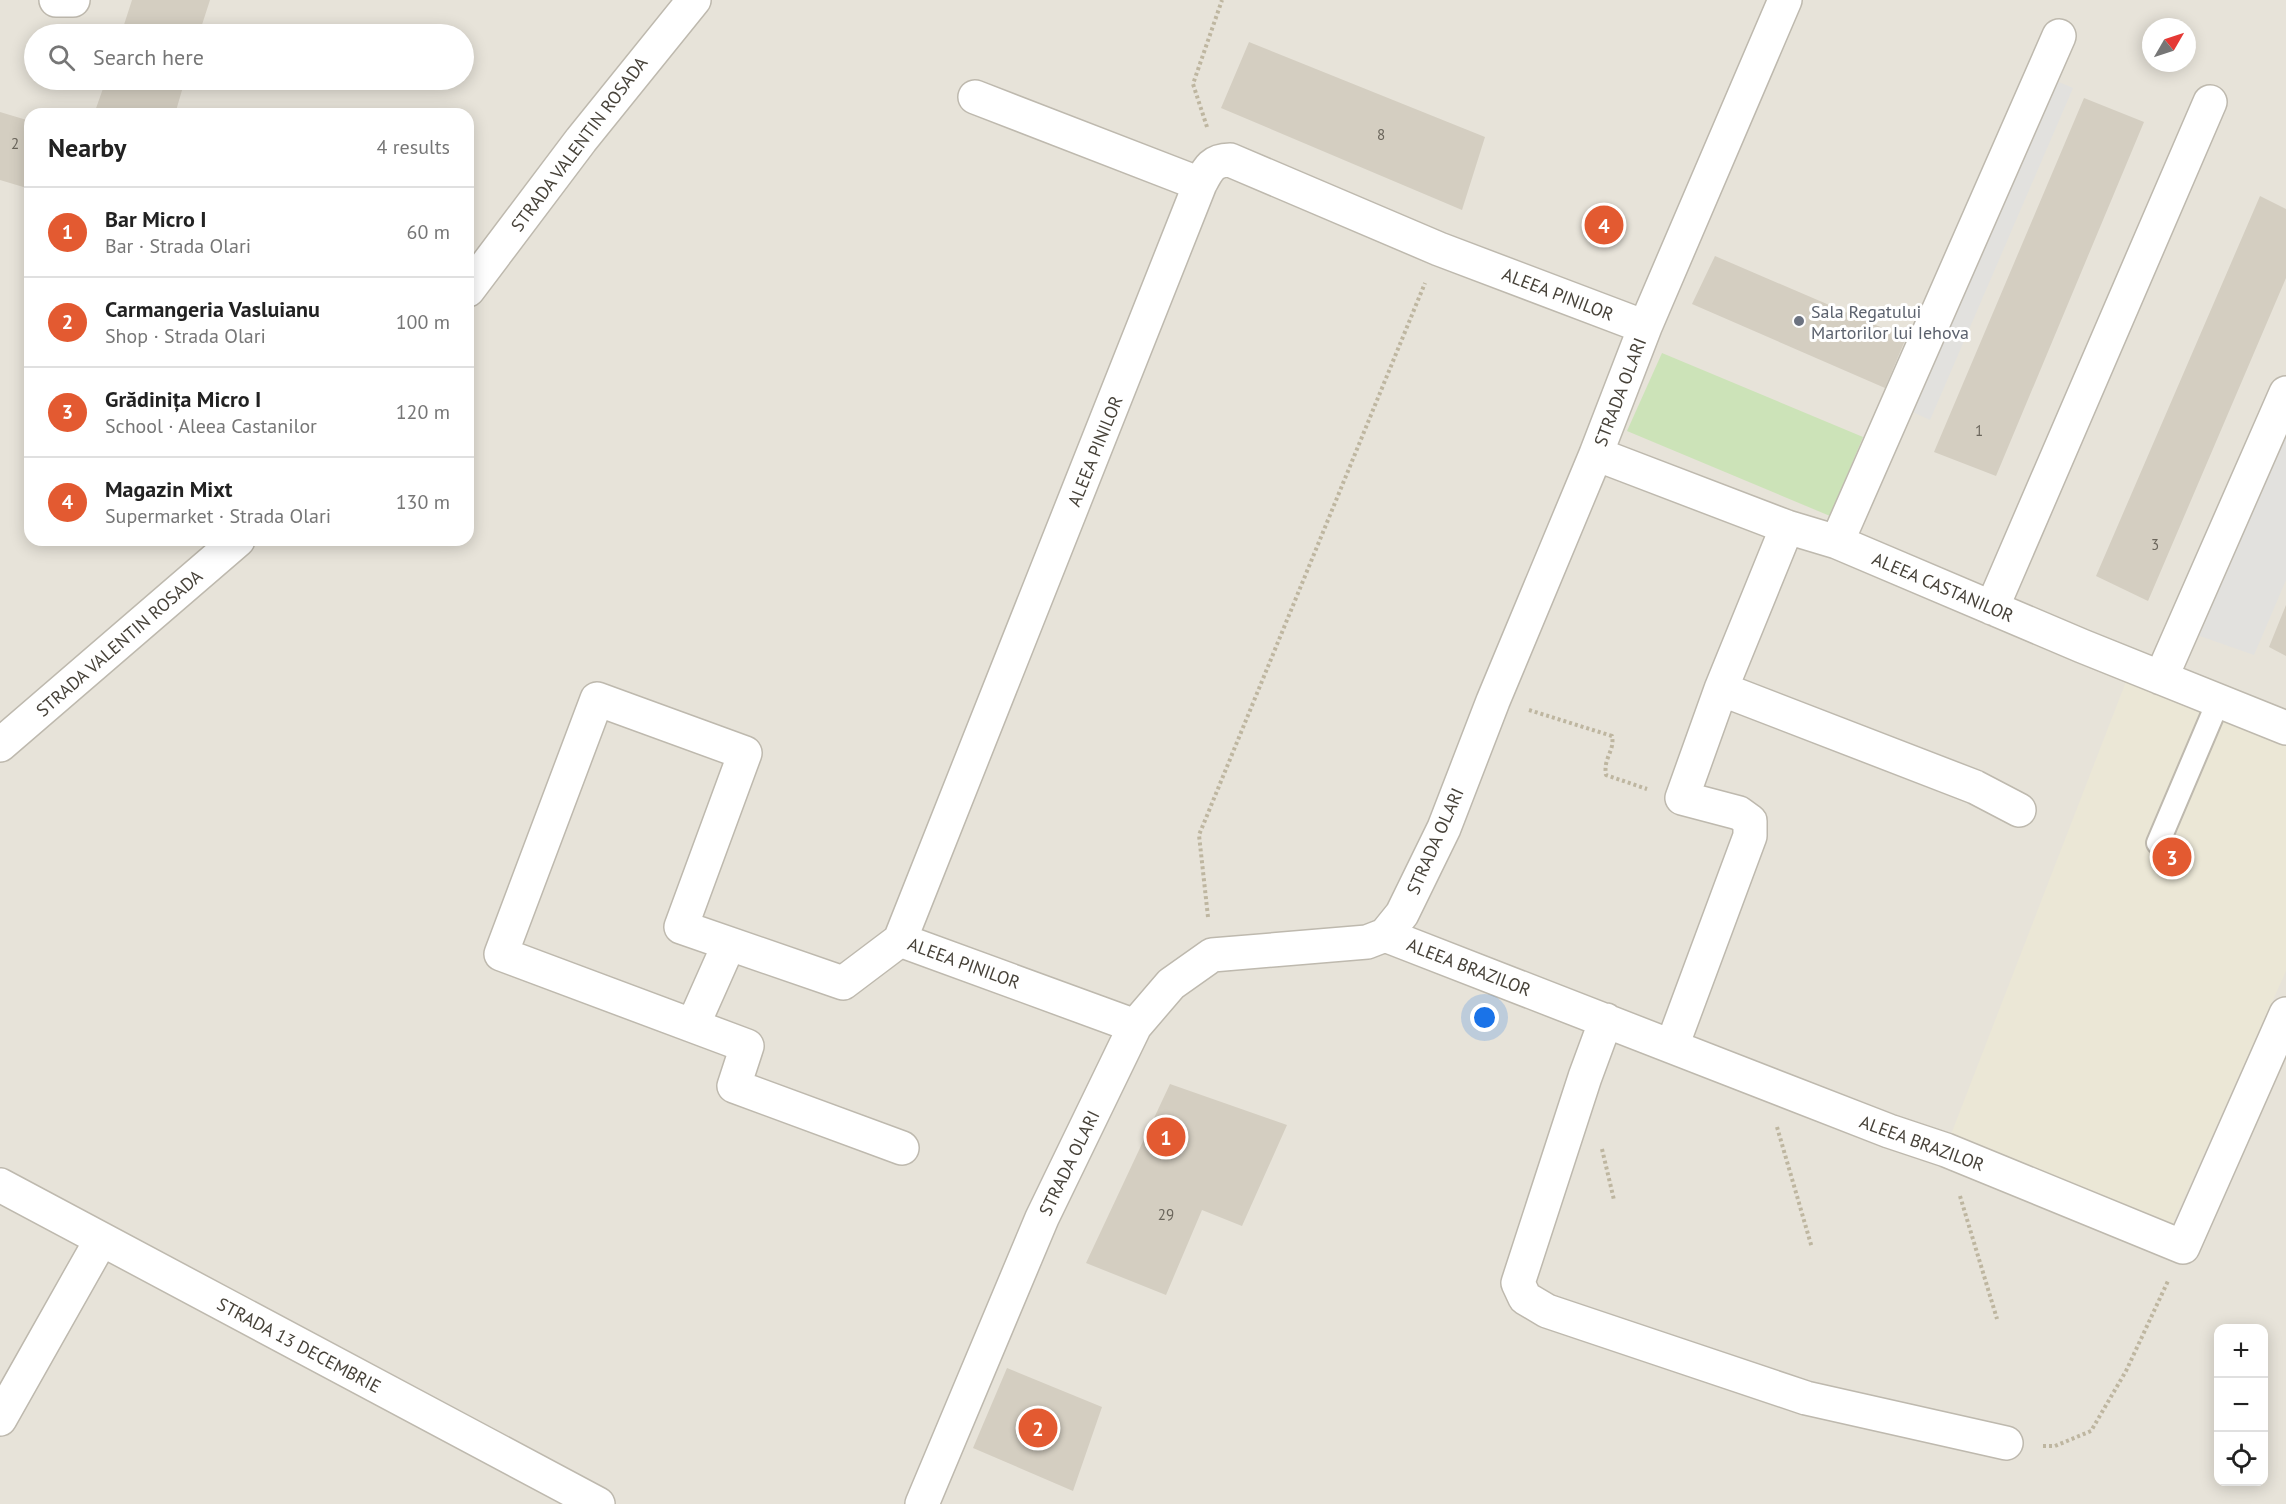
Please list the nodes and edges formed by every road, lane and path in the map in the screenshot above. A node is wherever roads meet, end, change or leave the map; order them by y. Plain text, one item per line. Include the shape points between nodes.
1 (56, 0) edge
2 (73, 0) edge
3 (694, 0) edge
4 (1222, 0) edge
5 (1785, 0) edge
6 (2059, 36) dead end
7 (975, 97) dead end
8 (2210, 102) dead end
9 (1209, 172) junction
10 (1439, 249) junction
11 (474, 282) edge
12 (1645, 327) junction
13 (2286, 393) edge
14 (1596, 454) junction
15 (1787, 527) junction
16 (1836, 542) junction
17 (231, 546) edge
18 (1992, 608) junction
19 (2161, 678) junction
20 (1721, 689) junction
21 (1493, 702) junction
22 (2218, 702) junction
23 (2286, 729) edge
24 (2, 738) edge
25 (1682, 798) junction
26 (2019, 810) dead end
27 (2158, 843) dead end
28 (1385, 935) junction
29 (900, 940) junction
30 (729, 944) junction
31 (1212, 955) junction
32 (2286, 1014) edge
33 (1606, 1020) junction
34 (693, 1025) junction
35 (1135, 1026) junction
36 (1672, 1046) junction
37 (1764, 1083) junction
38 (902, 1148) dead end
39 (1947, 1150) junction
40 (0, 1185) edge
41 (101, 1240) junction
42 (2183, 1247) junction
43 (1812, 1248) dead end
44 (1997, 1319) dead end
45 (0, 1419) edge
46 (2006, 1443) joint
47 (598, 1504) edge
48 (922, 1504) edge

1 - 2 street
3 - 11 street, STRADA VALENTIN ROSADA
4 - 9 path via 1193,84
5 - 12 street, STRADA OLARI
6 - 16 street
7 - 9 street
8 - 18 street
9 - 10 street, ALEEA PINILOR via 1230,160
9 - 29 street, ALEEA PINILOR
10 - 12 street, ALEEA PINILOR
10 - 31 path via 1199,835
12 - 14 street, STRADA OLARI
13 - 19 street
14 - 15 street, ALEEA CASTANILOR
14 - 21 street, STRADA OLARI
15 - 16 street, ALEEA CASTANILOR
15 - 20 street
16 - 18 street, ALEEA CASTANILOR
17 - 24 street, STRADA VALENTIN ROSADA
18 - 19 street, ALEEA CASTANILOR
19 - 22 street, ALEEA CASTANILOR
20 - 25 street
20 - 26 street via 1975,787
21 - 25 path via 1612,736 1604,765 1606,775
21 - 28 street, STRADA OLARI via 1444,828 1402,914
22 - 23 street, ALEEA CASTANILOR
22 - 27 lane
25 - 36 street via 1739,813 1750,821 1750,836
28 - 31 street via 1367,942
28 - 33 street, ALEEA BRAZILOR
29 - 30 street via 843,983
29 - 35 street, ALEEA PINILOR
30 - 34 street
30 - 34 street via 681,927 745,753 597,699 501,954
31 - 35 street, STRADA OLARI via 1171,984
32 - 42 street
33 - 36 street, ALEEA BRAZILOR
33 - 46 street via 1518,1283 1525,1298 1547,1311 1806,1398
34 - 38 street via 747,1046 734,1086
35 - 48 street, STRADA OLARI via 1042,1218
36 - 37 street, ALEEA BRAZILOR
37 - 39 street, ALEEA BRAZILOR
37 - 43 path
39 - 42 street, ALEEA BRAZILOR
39 - 44 path
40 - 41 street, STRADA 13 DECEMBRIE
41 - 45 street
41 - 47 street, STRADA 13 DECEMBRIE
42 - 46 path via 2126,1371 2091,1431 2055,1446

